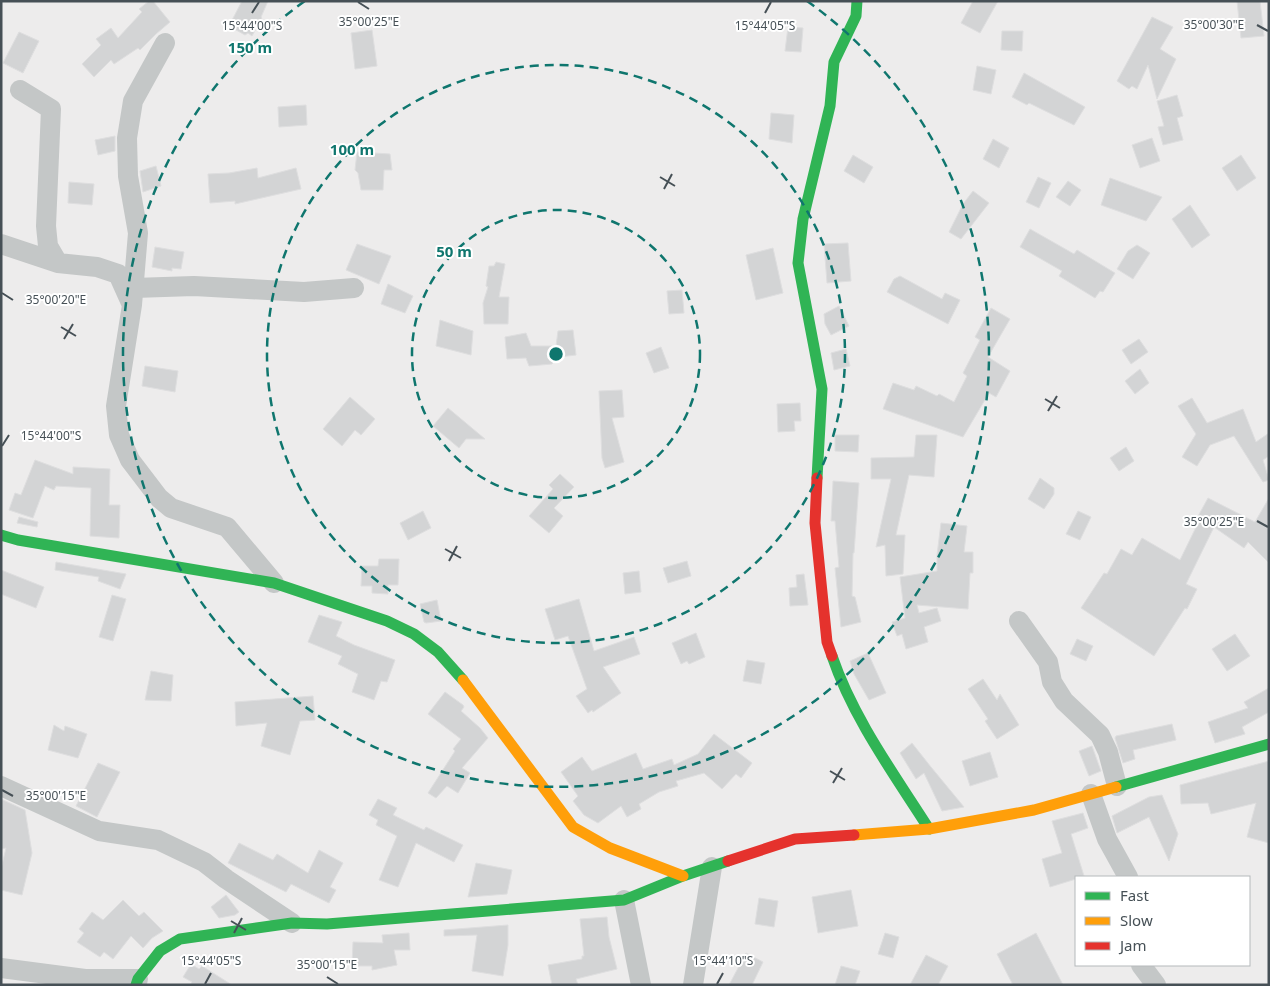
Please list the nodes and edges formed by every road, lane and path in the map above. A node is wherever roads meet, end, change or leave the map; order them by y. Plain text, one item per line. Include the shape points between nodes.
1 (856, 1) edge
2 (165, 43) dead end
3 (20, 90) dead end
4 (1, 244) edge
5 (58, 262) junction
6 (354, 288) dead end
7 (133, 297) junction
8 (1, 535) edge
9 (274, 583) junction
10 (1019, 621) dead end
11 (1269, 744) edge
12 (1, 786) edge
13 (1117, 786) junction
14 (1092, 794) junction
15 (929, 829) junction
16 (712, 867) junction
17 (683, 876) junction
18 (1127, 876) edge
19 (624, 900) junction
20 (292, 923) junction
21 (1142, 966) edge
22 (1, 968) edge
23 (137, 982) edge
24 (641, 985) edge
25 (693, 985) edge
26 (1156, 985) edge

1 - 15 street via 856,16 834,62 830,106 803,218 798,263 822,389 815,523 828,642 840,680
2 - 7 street via 133,101 127,138 128,176 138,233
3 - 5 street via 51,109 46,226 48,246
4 - 5 street
5 - 7 street via 97,267 118,274
6 - 7 street via 304,292 194,286
7 - 9 street via 116,406 119,435 130,460 159,498 171,508 227,527
8 - 9 street
9 - 17 street via 387,621 414,634 438,652 468,686 574,827 610,848
10 - 13 street via 1048,662 1052,682 1064,701 1100,735
11 - 13 street
12 - 20 street via 99,831 158,840 204,862
13 - 14 street
14 - 15 street via 1034,810
14 - 18 street via 1107,839
15 - 16 street via 795,839
16 - 17 street
16 - 25 street
17 - 19 street
19 - 20 street via 327,924
19 - 24 street
20 - 23 street via 180,939 160,951
21 - 26 street
22 - 23 street

